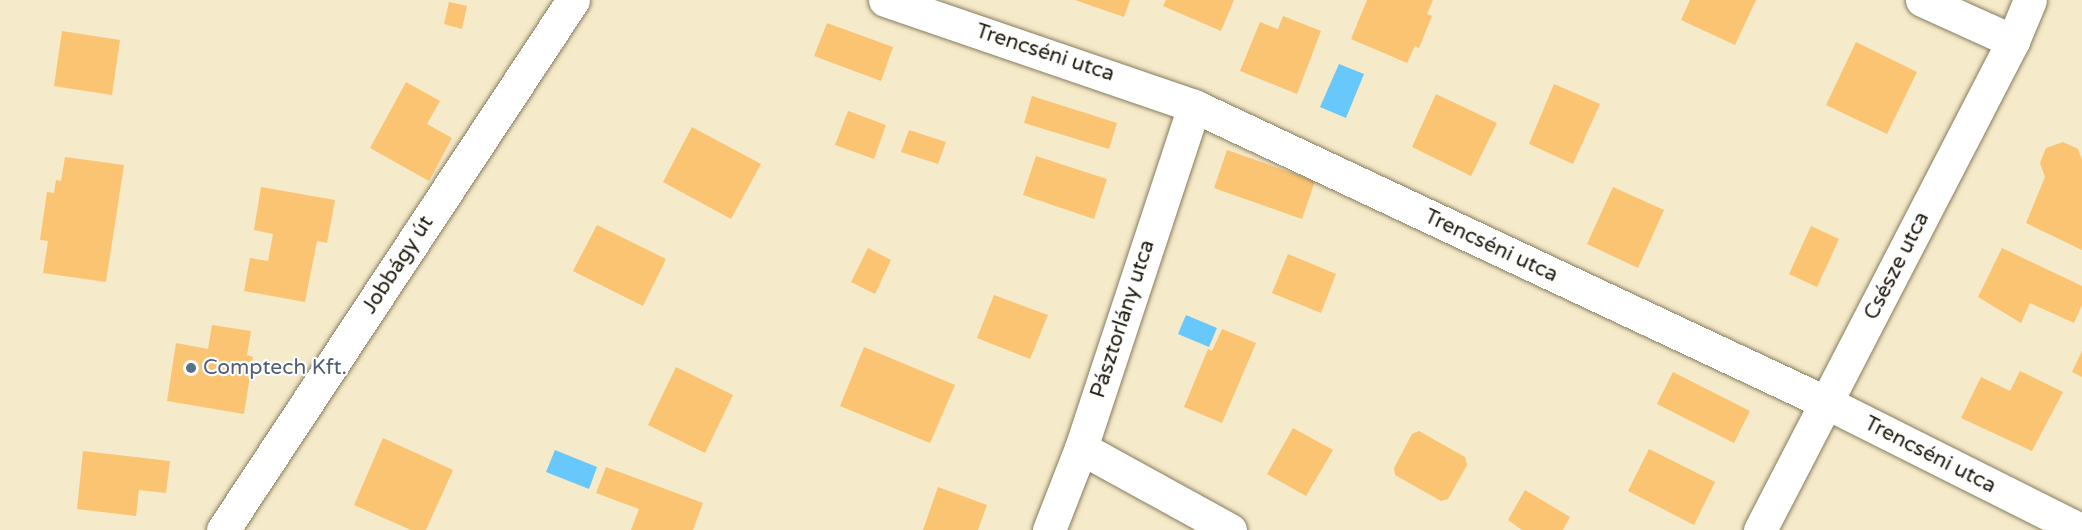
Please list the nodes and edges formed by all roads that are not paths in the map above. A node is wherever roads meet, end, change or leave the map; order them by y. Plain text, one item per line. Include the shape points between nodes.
1 (573, 0) edge
2 (885, 0) edge
3 (1922, 0) edge
4 (2030, 0) edge
5 (2013, 41) junction
6 (1194, 106) junction
7 (1827, 403) junction
8 (1080, 448) junction
9 (223, 530) edge
10 (1049, 530) edge
11 (1230, 530) edge
12 (1760, 530) edge
13 (2081, 530) edge

1 - 9 street, Jobbágy út
2 - 6 street, Trencséni utca
3 - 5 street
4 - 5 street, Csésze utca
5 - 7 street, Csésze utca
6 - 7 street, Trencséni utca
6 - 8 street, Pásztorlány utca
7 - 12 street, Csésze utca
7 - 13 street, Trencséni utca
8 - 10 street, Pásztorlány utca
8 - 11 street

